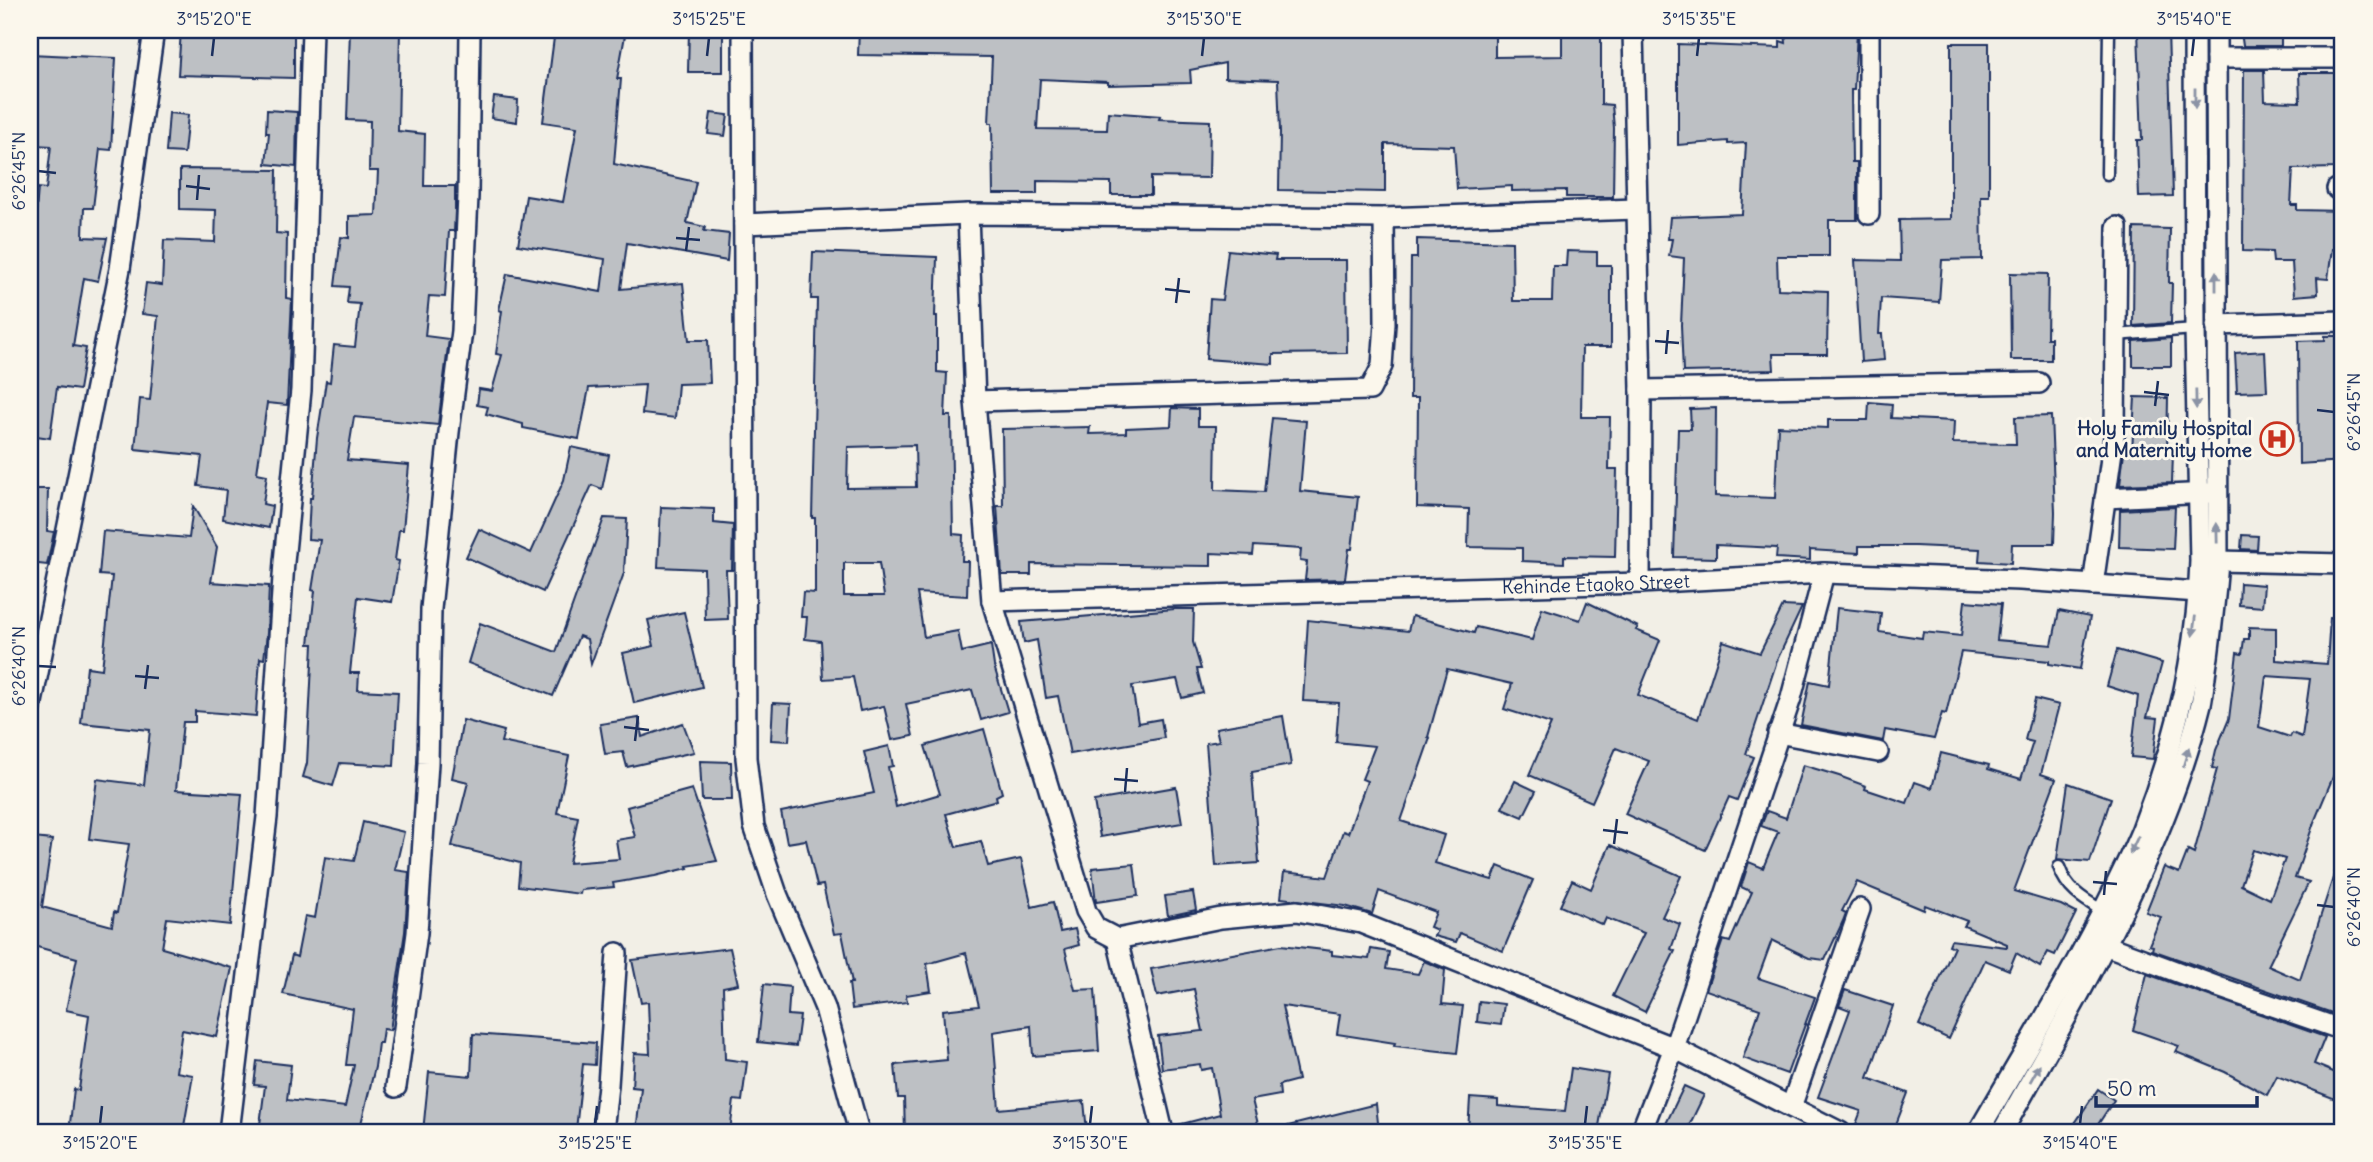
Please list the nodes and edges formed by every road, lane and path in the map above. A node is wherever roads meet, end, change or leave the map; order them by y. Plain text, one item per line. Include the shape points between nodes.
1 (154, 30) edge
2 (312, 30) edge
3 (470, 30) edge
4 (743, 30) edge
5 (1633, 30) edge
6 (1869, 30) edge
7 (2109, 30) edge
8 (2194, 30) edge
9 (2216, 30) edge
10 (2216, 58) junction
11 (2343, 58) edge
12 (2106, 174) dead end
13 (1636, 209) junction
14 (968, 214) junction
15 (1868, 214) dead end
16 (1384, 218) junction
17 (744, 224) junction
18 (2117, 227) dead end
19 (2343, 321) edge
20 (2216, 325) junction
21 (2195, 329) junction
22 (2115, 335) junction
23 (2216, 365) junction
24 (2196, 367) junction
25 (2039, 383) dead end
26 (1641, 390) junction
27 (975, 401) junction
28 (2208, 493) junction
29 (2105, 498) junction
30 (2218, 561) junction
31 (2343, 564) edge
32 (1824, 573) junction
33 (1640, 583) junction
34 (2092, 585) junction
35 (2199, 593) junction
36 (992, 601) junction
37 (30, 712) edge
38 (1778, 733) junction
39 (1878, 752) dead end
40 (2059, 867) dead end
41 (1860, 909) dead end
42 (2103, 911) junction
43 (1117, 939) junction
44 (2097, 943) junction
45 (617, 953) dead end
46 (2343, 1030) edge
47 (1674, 1048) junction
48 (396, 1087) dead end
49 (1791, 1107) junction
50 (229, 1132) edge
51 (603, 1132) edge
52 (859, 1132) edge
53 (1163, 1132) edge
54 (1641, 1132) edge
55 (1840, 1132) edge
56 (1978, 1132) edge
57 (2002, 1132) edge

1 - 37 street via 120,268
2 - 50 street via 301,390 267,817
3 - 48 street via 462,331 431,609 428,763 417,933
4 - 17 street
5 - 13 street
6 - 15 street
7 - 12 lane
8 -> 21 street
9 - 10 street
10 - 11 street
20 -> 10 street
13 - 16 street
13 - 26 street
14 - 16 street
14 - 17 street
14 - 27 street
16 - 27 street via 1382,366 1370,390
17 - 52 street via 746,758 754,827 825,1008
18 - 22 street
19 - 20 street
20 - 23 street
21 - 22 lane
21 - 24 street
22 - 29 street via 2115,430
23 - 24 street
23 - 28 street
24 -> 28 street
25 - 26 street
26 - 33 street
27 - 36 street
28 - 29 street
30 -> 28 street
28 - 35 street
29 - 34 street
30 - 31 street
44 -> 30 street via 2156,839 2185,762 2202,701
32 - 33 street, Kehinde Etaoko Street
32 - 34 street, Kehinde Etaoko Street
32 - 38 street
33 - 36 street, Kehinde Etaoko Street
34 - 35 street, Kehinde Etaoko Street
35 -> 42 street via 2185,689 2168,753 2141,831
36 - 43 street via 1086,911 1096,928
38 - 39 street
38 - 47 street
40 - 42 lane via 2077,895
41 - 49 street
42 - 44 street
43 - 47 street via 1222,918 1310,913 1361,923
43 - 53 street
44 - 46 street
44 - 56 street
57 -> 44 street
45 - 51 street
47 - 49 street
47 - 54 street
49 - 55 street

